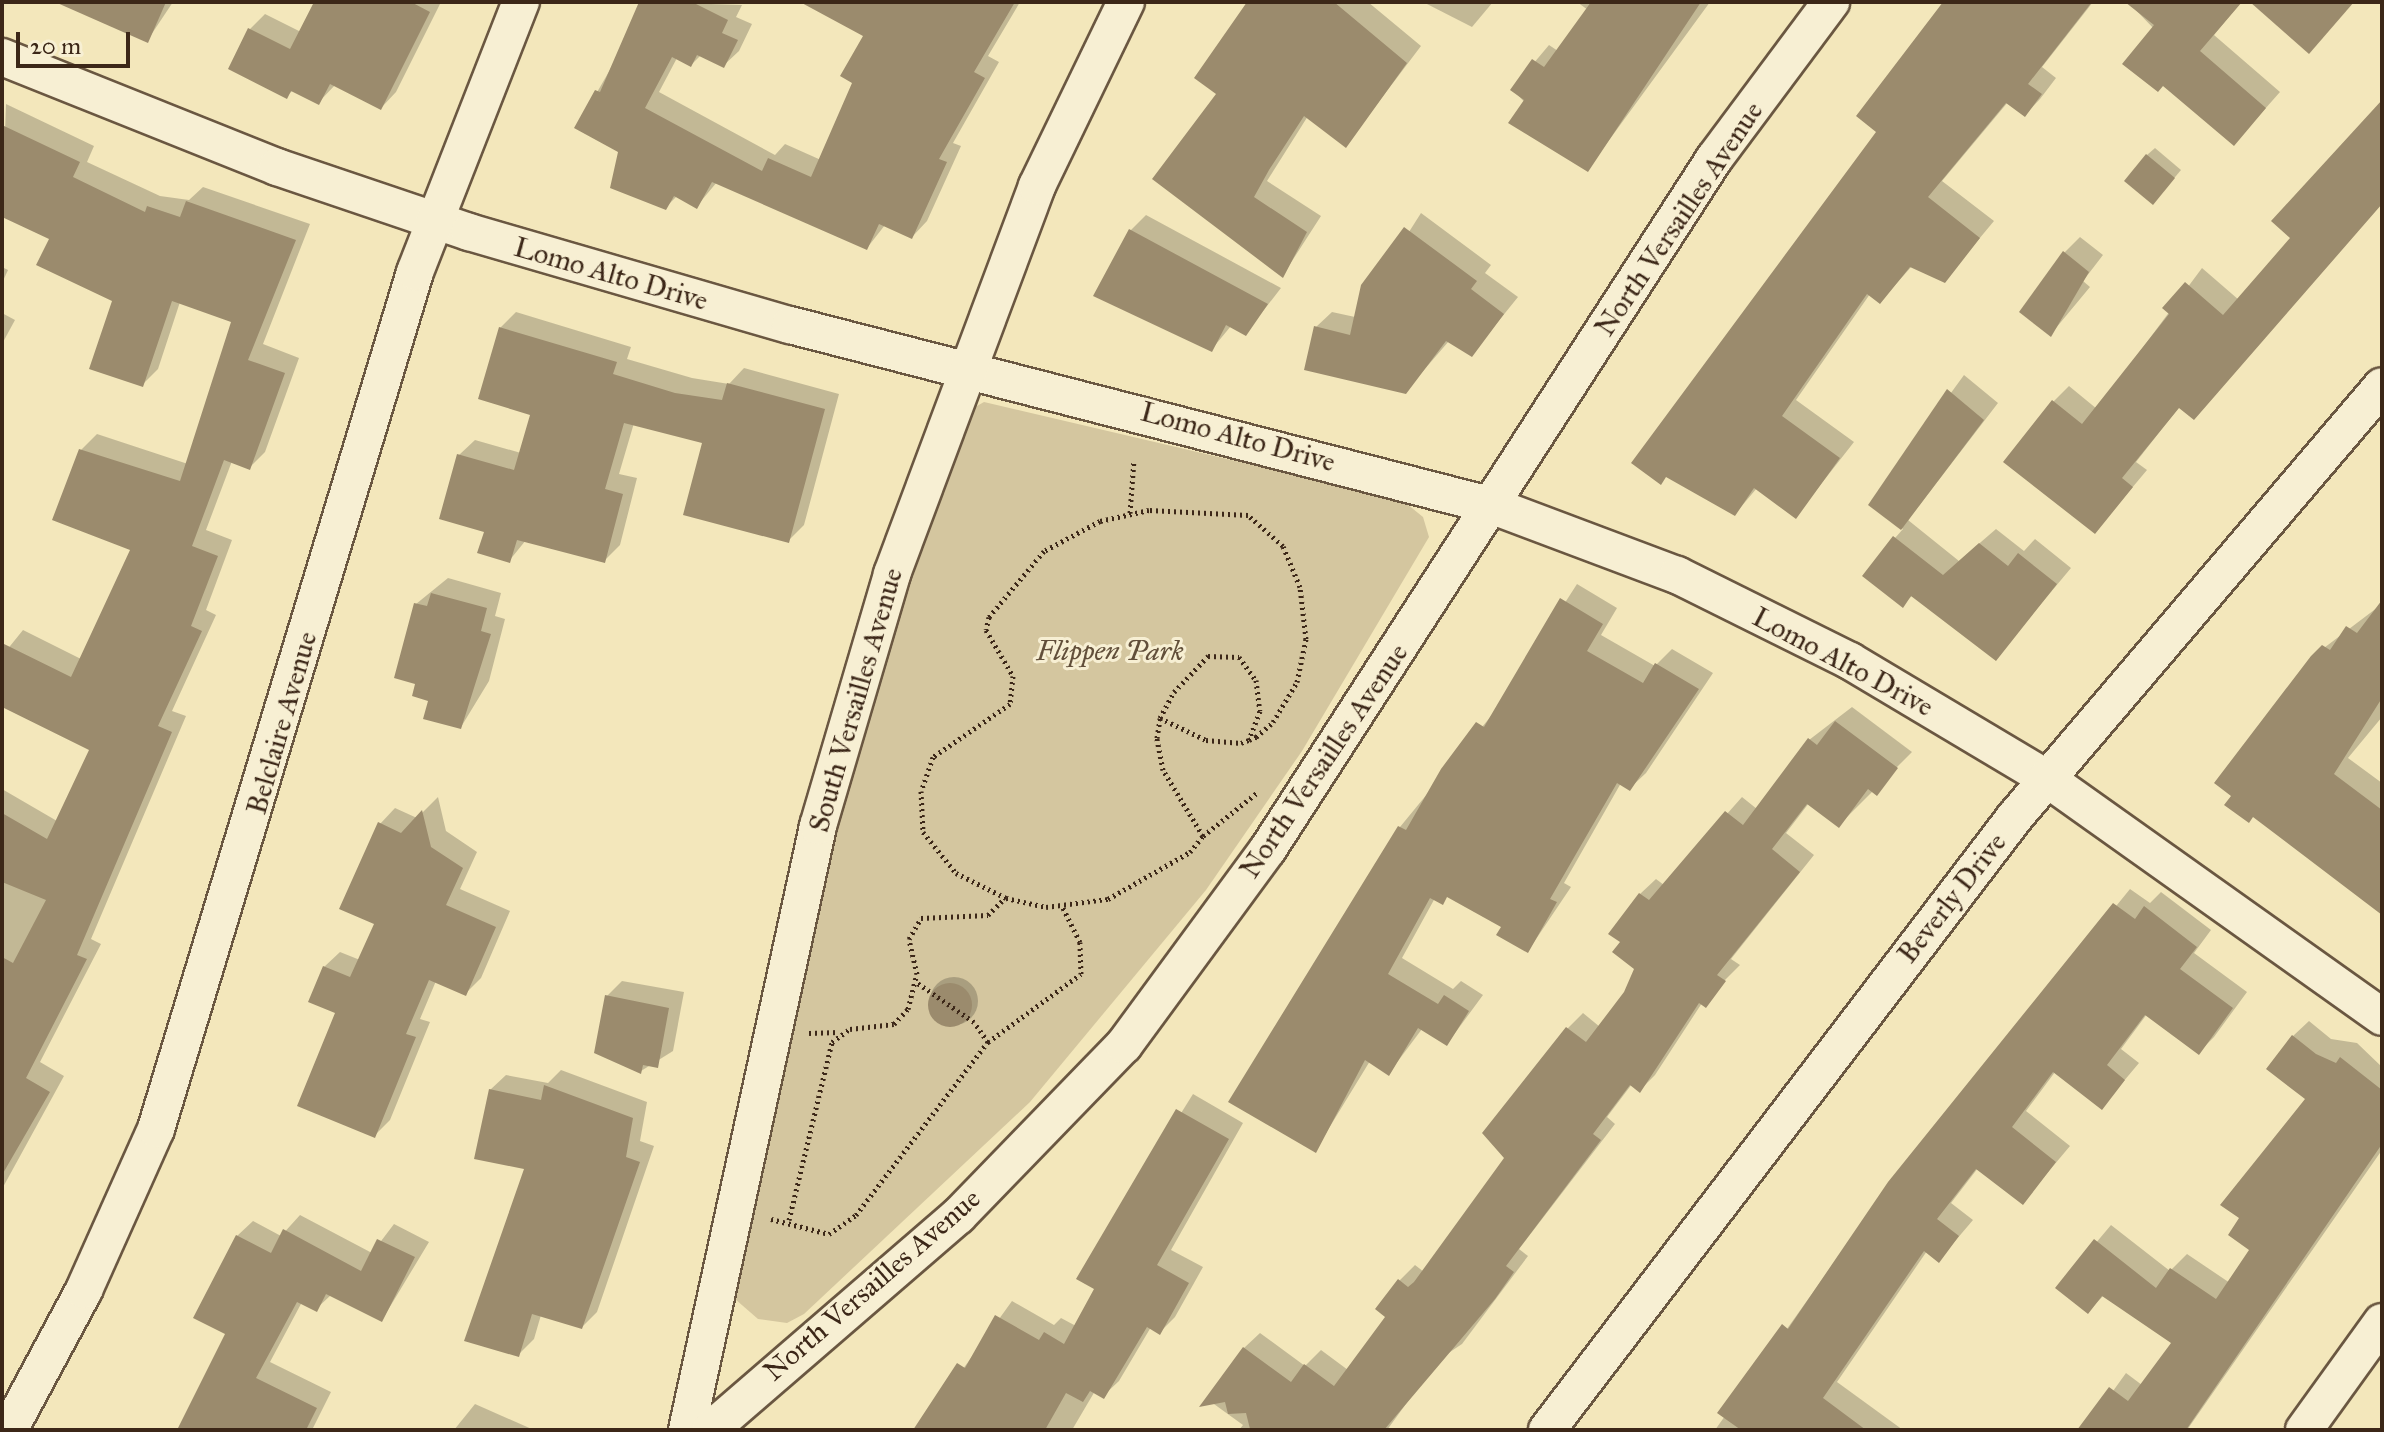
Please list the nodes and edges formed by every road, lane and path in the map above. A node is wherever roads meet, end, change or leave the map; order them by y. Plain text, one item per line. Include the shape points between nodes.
1 (521, 2) edge
2 (1126, 2) edge
3 (1831, 2) edge
4 (2, 57) edge
5 (434, 219) junction
6 (964, 365) junction
7 (2382, 386) edge
8 (1134, 460) dead end
9 (1493, 506) junction
10 (1130, 513) junction
11 (1160, 718) junction
12 (1249, 740) junction
13 (2046, 778) junction
14 (1264, 785) dead end
15 (1203, 836) junction
16 (1006, 898) junction
17 (1062, 906) junction
18 (916, 982) junction
19 (2382, 1017) edge
20 (840, 1032) junction
21 (801, 1033) dead end
22 (988, 1042) junction
23 (763, 1218) dead end
24 (789, 1220) junction
25 (2382, 1322) edge
26 (9, 1430) edge
27 (687, 1430) edge
28 (710, 1430) edge
29 (1547, 1430) edge
30 (2304, 1430) edge

1 - 5 street, Belclaire Avenue
2 - 6 street, South Versailles Avenue via 1037,186
3 - 9 street, North Versailles Avenue via 1714,159
4 - 5 street, Lomo Alto Drive via 277,167
5 - 6 street, Lomo Alto Drive via 775,321
5 - 26 street, Belclaire Avenue via 156,1129 84,1290
6 - 9 street, Lomo Alto Drive
6 - 27 street, South Versailles Avenue via 818,826
7 - 13 street, Beverly Drive
8 - 10 path
9 - 13 street, Lomo Alto Drive via 1677,575 1850,661
9 - 28 street, North Versailles Avenue via 1268,849 1124,1045 958,1216
10 - 12 path via 1222,509 1267,527 1283,546 1302,600 1304,662 1273,722
10 - 16 path via 1068,534 1006,589 986,630 1013,676 1010,704 948,744 926,771 920,815 933,849 956,873
11 - 12 path via 1222,744
11 - 12 path via 1196,664 1228,652 1248,666 1260,696
11 - 15 path via 1163,770
13 - 19 street, Lomo Alto Drive
13 - 29 street, Beverly Drive
14 - 15 path
15 - 17 path via 1128,892
16 - 17 path
16 - 18 path via 994,913 939,913 915,922 909,939
17 - 22 path via 1080,942 1081,974
18 - 20 path via 894,1024
18 - 22 path via 974,1022
20 - 21 path
20 - 24 path
22 - 24 path via 856,1215 829,1234
23 - 24 path
25 - 30 street

